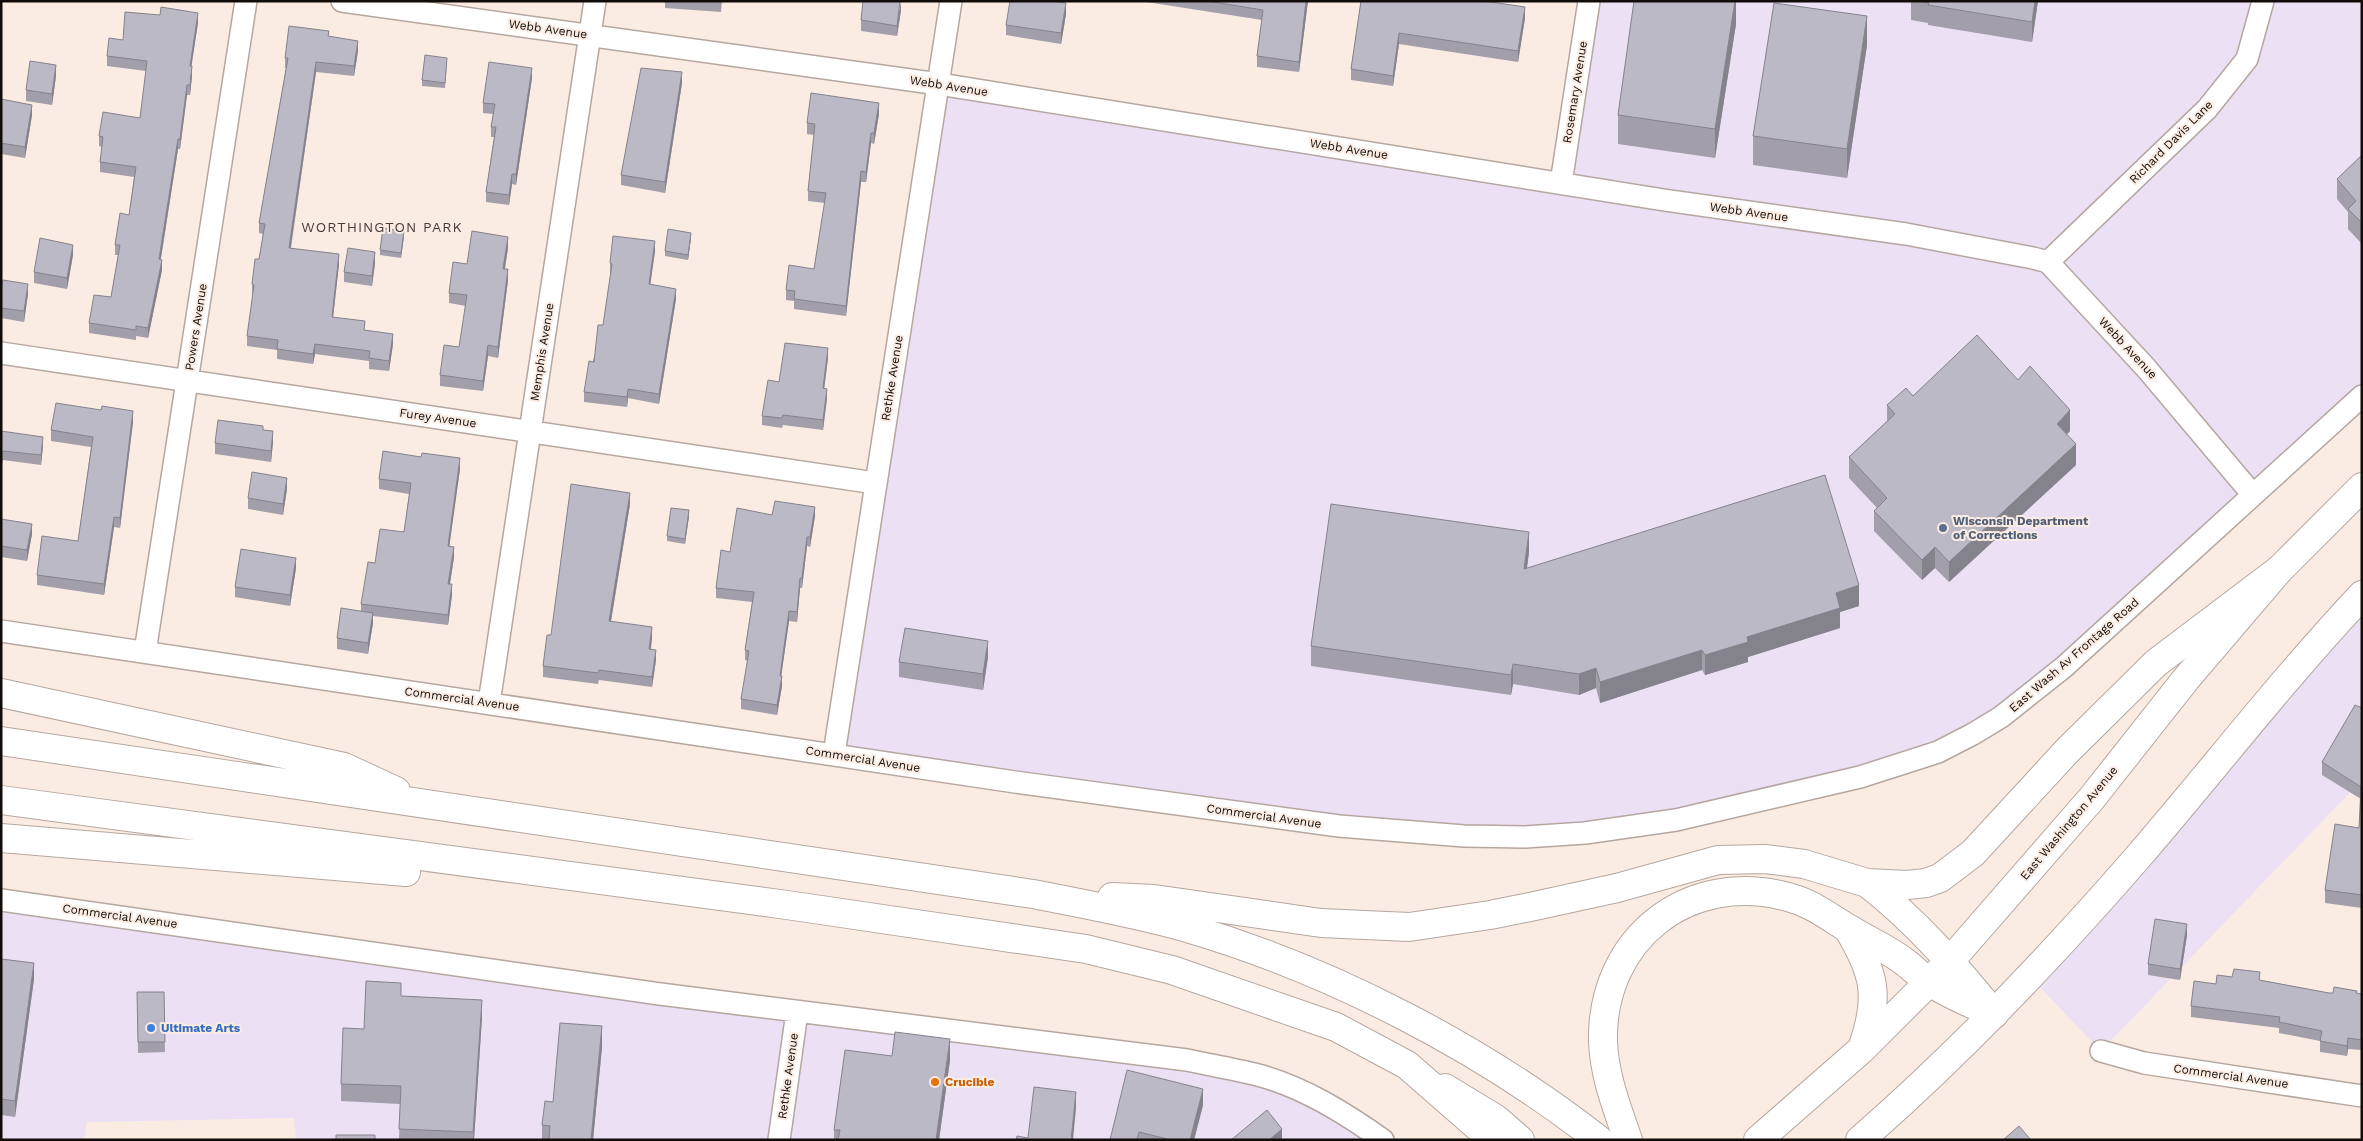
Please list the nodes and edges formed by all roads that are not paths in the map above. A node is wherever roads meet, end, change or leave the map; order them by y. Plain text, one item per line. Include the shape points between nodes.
1 (246, 1) edge
2 (342, 1) edge
3 (595, 1) edge
4 (951, 1) edge
5 (1589, 1) edge
6 (2263, 1) edge
7 (590, 35) junction
8 (939, 84) junction
9 (1561, 184) junction
10 (2048, 262) junction
11 (1, 353) edge
12 (187, 381) junction
13 (2362, 396) edge
14 (530, 431) junction
15 (875, 483) junction
16 (2362, 487) edge
17 (2253, 495) junction
18 (2279, 570) junction
19 (2362, 596) edge
20 (1, 631) edge
21 (145, 652) junction
22 (1, 693) edge
23 (489, 703) junction
24 (1, 741) edge
25 (834, 754) junction
26 (1, 800) edge
27 (420, 803) junction
28 (1727, 810) joint
29 (1, 838) edge
30 (1867, 883) junction
31 (1033, 894) junction
32 (1, 900) edge
33 (787, 905) junction
34 (1847, 928) junction
35 (1950, 961) junction
36 (1930, 983) junction
37 (797, 1012) junction
38 (1994, 1014) junction
39 (1862, 1049) junction
40 (2101, 1051) dead end
41 (1407, 1065) junction
42 (2362, 1096) edge
43 (779, 1140) edge
44 (1383, 1140) edge
45 (1492, 1140) edge
46 (1520, 1140) edge
47 (1599, 1140) edge
48 (1628, 1140) edge
49 (1758, 1140) edge
50 (1860, 1140) edge

1 - 12 street, Powers Avenue
2 - 7 street, Webb Avenue
3 - 7 street, Memphis Avenue
4 - 8 street, Rethke Avenue
5 - 9 street, Rosemary Avenue
6 - 10 street, Richard Davis Lane via 2247,59 2207,109
7 - 8 street, Webb Avenue
7 - 14 street, Memphis Avenue
8 - 9 street, Webb Avenue
8 - 15 street, Rethke Avenue
9 - 10 street, Webb Avenue via 1901,234
10 - 17 street, Webb Avenue via 2146,368
11 - 12 street, Furey Avenue
12 - 14 street, Furey Avenue
12 - 21 street, Powers Avenue
13 - 17 street, East Wash Av Frontage Road
14 - 15 street, Furey Avenue
14 - 23 street, Memphis Avenue
15 - 25 street, Rethke Avenue
16 - 18 main road, East Washington Avenue
17 - 28 street, East Wash Av Frontage Road via 2064,667 1980,730 1938,752 1860,777
18 - 30 main road via 2156,663 1955,868 1926,882 1907,885
18 - 35 main road, East Washington Avenue via 2092,798
19 - 38 main road via 2138,857
20 - 21 street, Commercial Avenue
21 - 23 street, Commercial Avenue
22 - 27 main road via 344,767
23 - 25 street, Commercial Avenue
24 - 27 main road
25 - 28 street, Commercial Avenue via 1016,782 1407,833 1516,837 1577,834
26 - 33 main road
27 - 31 main road
29 - 33 main road
30 - 31 main road via 1804,864 1765,859 1718,860 1617,888 1506,912 1409,927 1321,923 1154,899
30 - 35 main road via 1903,913
31 - 47 main road via 1185,927 1352,990 1479,1059 1556,1106
32 - 37 street, Commercial Avenue
33 - 41 main road via 1086,949 1172,970 1336,1027
34 - 36 main road via 1905,962
34 - 39 main road via 1867,963 1873,994 1872,1019
34 - 48 main road via 1823,911 1788,897 1728,892 1700,897 1665,914 1640,936 1623,958 1610,986 1603,1041 1609,1084
35 - 36 main road, East Washington Avenue
35 - 38 main road
36 - 38 main road
36 - 39 main road, East Washington Avenue
37 - 43 street, Rethke Avenue
37 - 44 street, Commercial Avenue via 1187,1060 1260,1076 1308,1095 1350,1117
38 - 50 main road
39 - 49 main road, East Washington Avenue
40 - 42 street, Commercial Avenue via 2144,1064
41 - 45 main road
41 - 46 main road via 1496,1119

